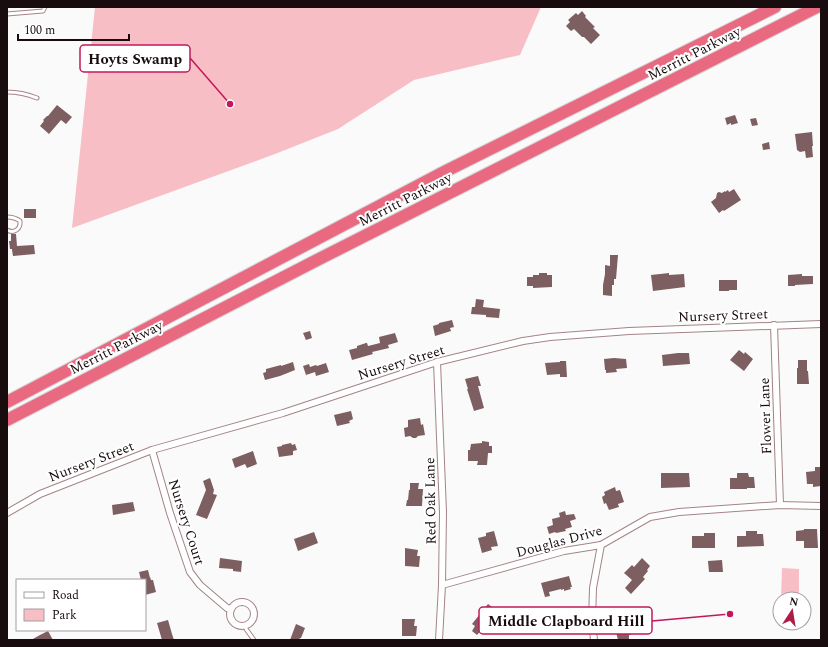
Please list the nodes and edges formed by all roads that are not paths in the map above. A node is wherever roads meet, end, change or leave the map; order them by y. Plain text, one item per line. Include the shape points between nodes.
1 (45, 7) edge
2 (775, 7) edge
3 (817, 7) edge
4 (7, 14) edge
5 (7, 92) edge
6 (37, 98) dead end
7 (7, 217) edge
8 (7, 230) edge
9 (821, 324) edge
10 (774, 325) junction
11 (437, 362) junction
12 (7, 402) edge
13 (7, 420) edge
14 (152, 450) junction
15 (780, 505) junction
16 (821, 506) edge
17 (7, 512) edge
18 (601, 545) junction
19 (442, 585) junction
20 (231, 609) junction
21 (246, 626) junction
22 (254, 640) edge
23 (439, 640) edge
24 (594, 640) edge

1 - 4 lane via 43,11
2 - 12 highway, Merritt Parkway via 444,172
3 - 13 highway, Merritt Parkway
5 - 6 lane via 19,92
7 - 8 lane via 20,221 18,229 9,232
9 - 10 street, Nursery Street
10 - 11 street, Nursery Street via 550,337
10 - 15 street, Flower Lane
11 - 14 street, Nursery Street via 283,412
11 - 19 street, Red Oak Lane via 443,512
14 - 17 street, Nursery Street via 40,494
14 - 20 street, Nursery Court via 190,572 200,585
15 - 16 street, Douglas Drive
15 - 18 street, Douglas Drive via 679,512 650,517
18 - 19 street, Douglas Drive via 564,551
18 - 24 street via 593,588
19 - 23 street, Red Oak Lane
20 - 21 street via 230,617 234,623
20 - 21 street via 240,602 251,605 254,617
21 - 22 lane

